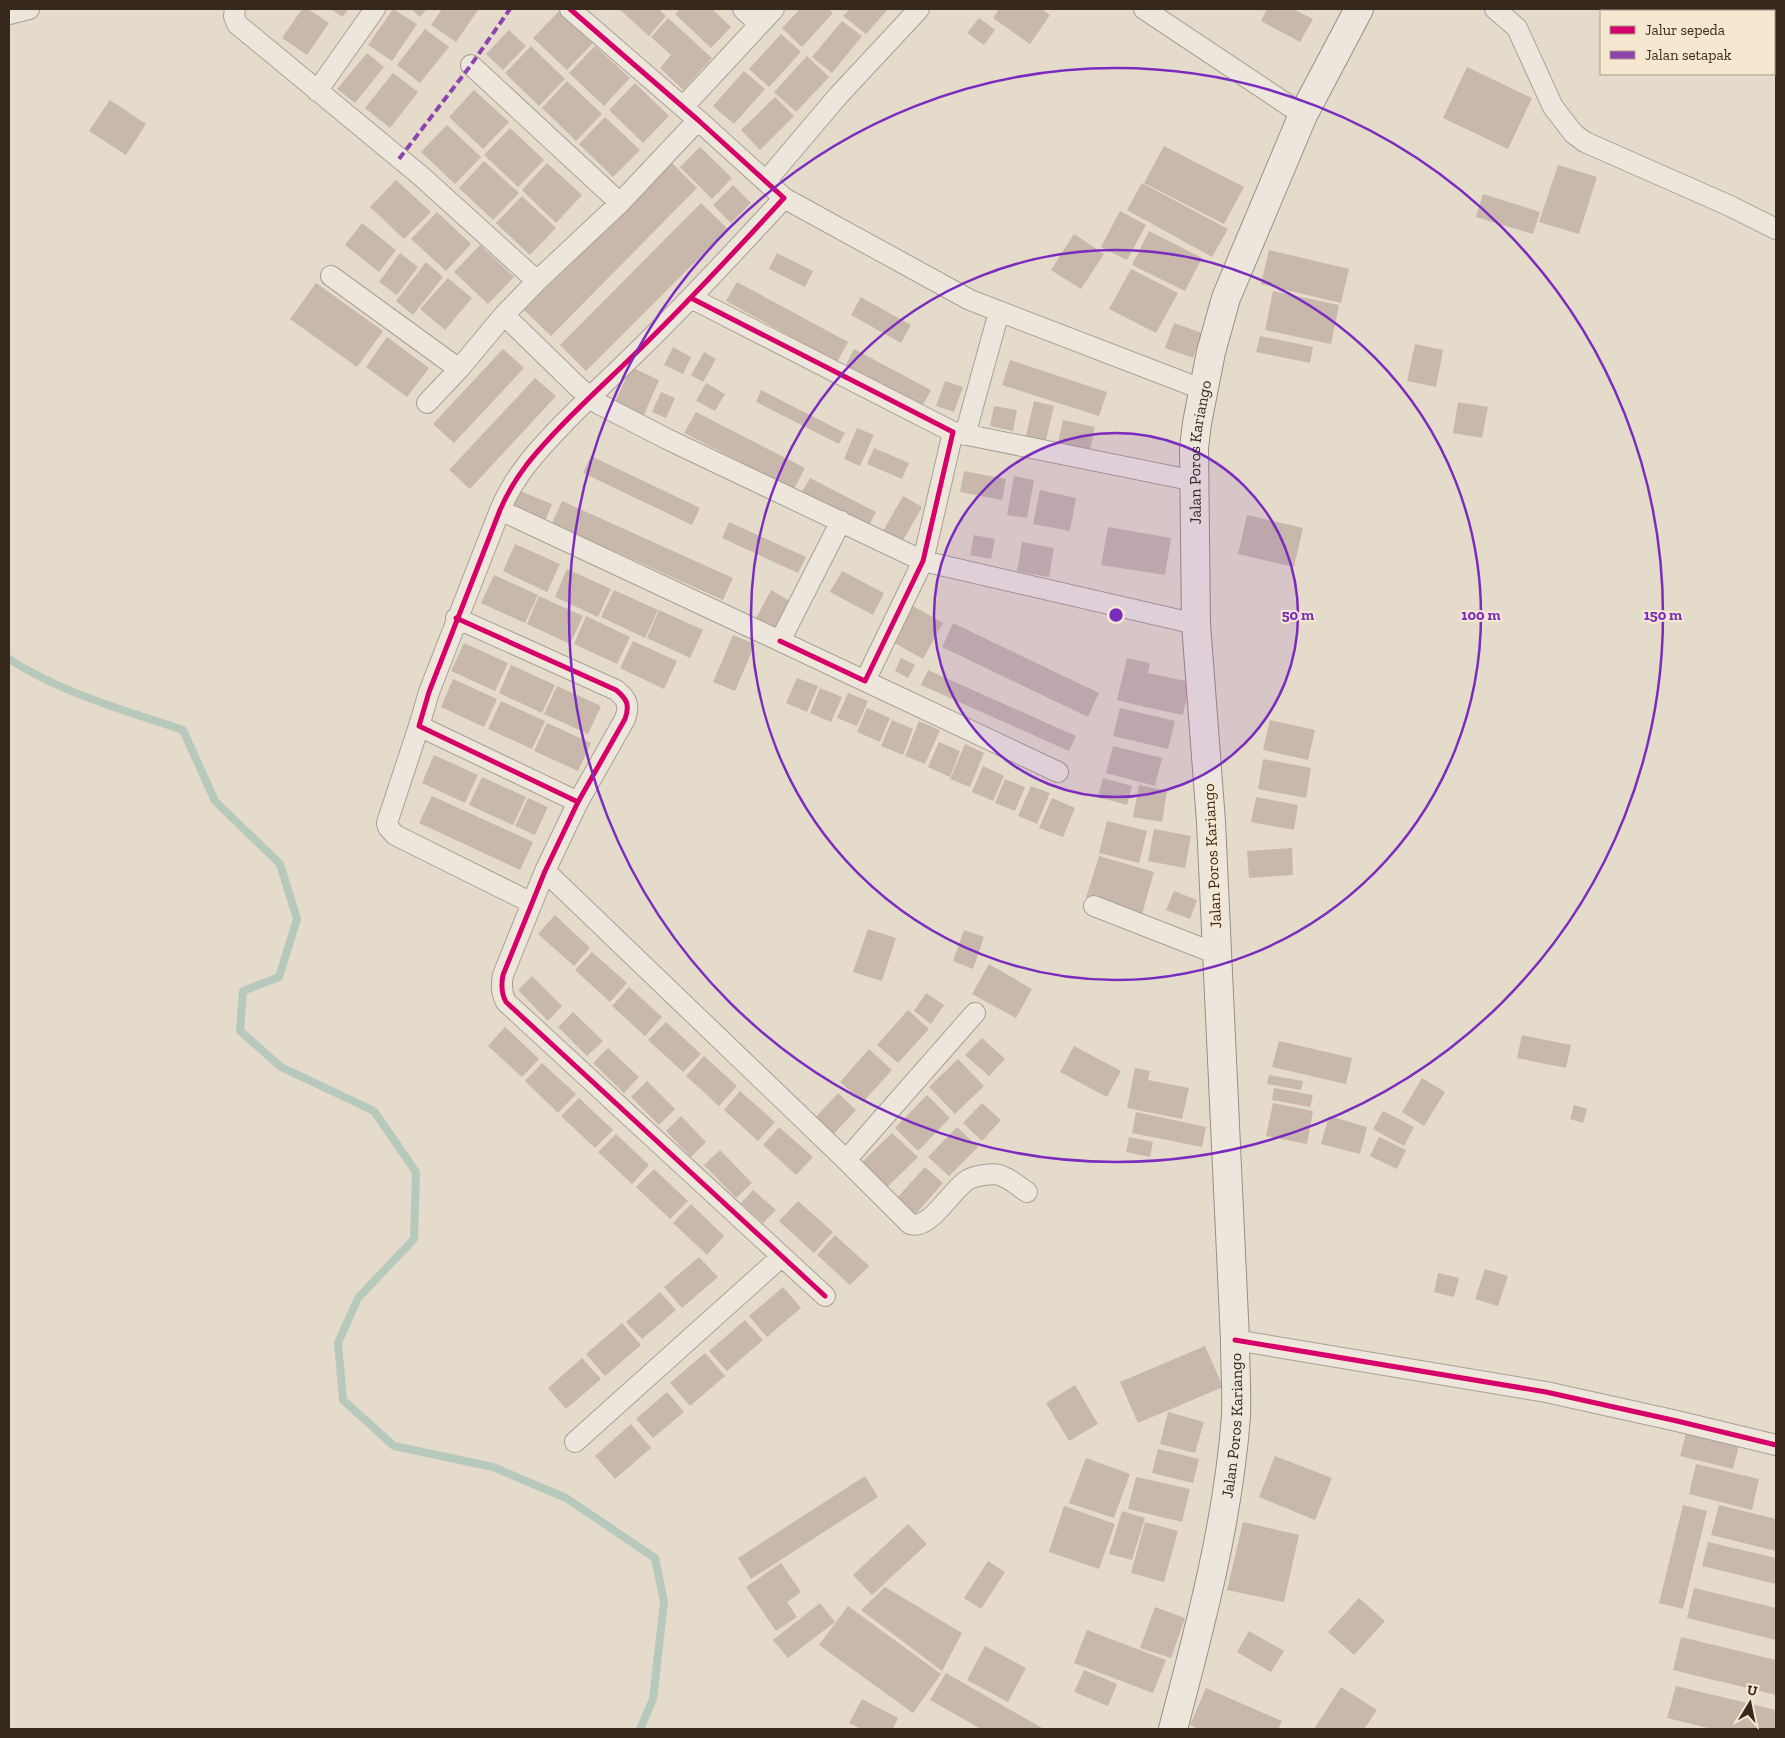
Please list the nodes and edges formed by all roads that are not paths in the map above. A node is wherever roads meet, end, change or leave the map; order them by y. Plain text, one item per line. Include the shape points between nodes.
1 (29, 9) edge
2 (234, 9) edge
3 (375, 9) edge
4 (570, 9) edge
5 (743, 9) edge
6 (774, 9) edge
7 (919, 9) edge
8 (1144, 9) edge
9 (1359, 9) edge
10 (1494, 9) edge
11 (9, 14) edge
12 (1173, 16) edge
13 (759, 24) junction
14 (471, 65) dead end
15 (317, 91) junction
16 (683, 107) junction
17 (1303, 115) junction
18 (698, 120) junction
19 (766, 181) junction
20 (784, 198) junction
21 (620, 203) junction
22 (1776, 229) edge
23 (331, 276) dead end
24 (537, 281) junction
25 (691, 298) junction
26 (998, 312) junction
27 (504, 316) junction
28 (459, 369) junction
29 (1204, 390) junction
30 (589, 397) junction
31 (426, 403) dead end
32 (959, 433) junction
33 (1195, 481) junction
34 (500, 510) junction
35 (841, 521) junction
36 (924, 561) junction
37 (456, 618) junction
38 (1196, 624) junction
39 (780, 641) junction
40 (865, 681) junction
41 (419, 726) junction
42 (1058, 772) dead end
43 (578, 802) junction
44 (545, 871) junction
45 (532, 903) junction
46 (1094, 906) dead end
47 (1218, 954) junction
48 (975, 1013) dead end
49 (846, 1160) junction
50 (1027, 1192) dead end
51 (781, 1257) junction
52 (825, 1296) dead end
53 (1235, 1340) junction
54 (576, 1442) dead end
55 (1776, 1445) edge
56 (1173, 1729) edge

1 - 11 street
2 - 15 street via 237,24
3 - 15 street
4 - 16 street
5 - 13 street
6 - 13 street
7 - 19 street via 838,96
8 - 12 street
9 - 17 main road, Jalan Poros Kariango
10 - 22 street via 1517,28 1553,107 1584,142
12 - 17 street
13 - 16 street
14 - 21 street
15 - 24 street via 421,176
16 - 18 street
17 - 29 main road, Jalan Poros Kariango via 1226,298
18 - 19 street
18 - 21 street
19 - 20 street
20 - 25 street
20 - 26 street via 970,300
21 - 24 street
23 - 28 street
24 - 27 street
25 - 30 street
25 - 32 street
26 - 29 street
26 - 32 street
27 - 28 street
27 - 30 street
28 - 31 street
29 - 33 main road, Jalan Poros Kariango via 1194,448
30 - 34 street via 529,460
30 - 35 street via 667,439
32 - 33 street
32 - 36 street
33 - 38 main road, Jalan Poros Kariango
34 - 37 street
34 - 39 street
35 - 36 street
35 - 39 street
36 - 38 street
36 - 40 street
37 - 41 street via 428,692
37 - 43 street via 624,696 628,704 625,718
38 - 47 main road, Jalan Poros Kariango
39 - 40 street
40 - 42 street
41 - 43 street
41 - 45 street via 388,828 395,835
43 - 44 street
44 - 45 street
44 - 49 street
45 - 51 street via 503,975 502,991 506,1002
46 - 47 street
47 - 53 main road, Jalan Poros Kariango
48 - 49 street
49 - 50 street via 914,1225 921,1224 938,1211 950,1194 967,1180 977,1177 988,1174 1003,1176
51 - 52 street
51 - 54 street
53 - 55 street via 1546,1392
53 - 56 main road, Jalan Poros Kariango via 1236,1414 1231,1468 1215,1559

